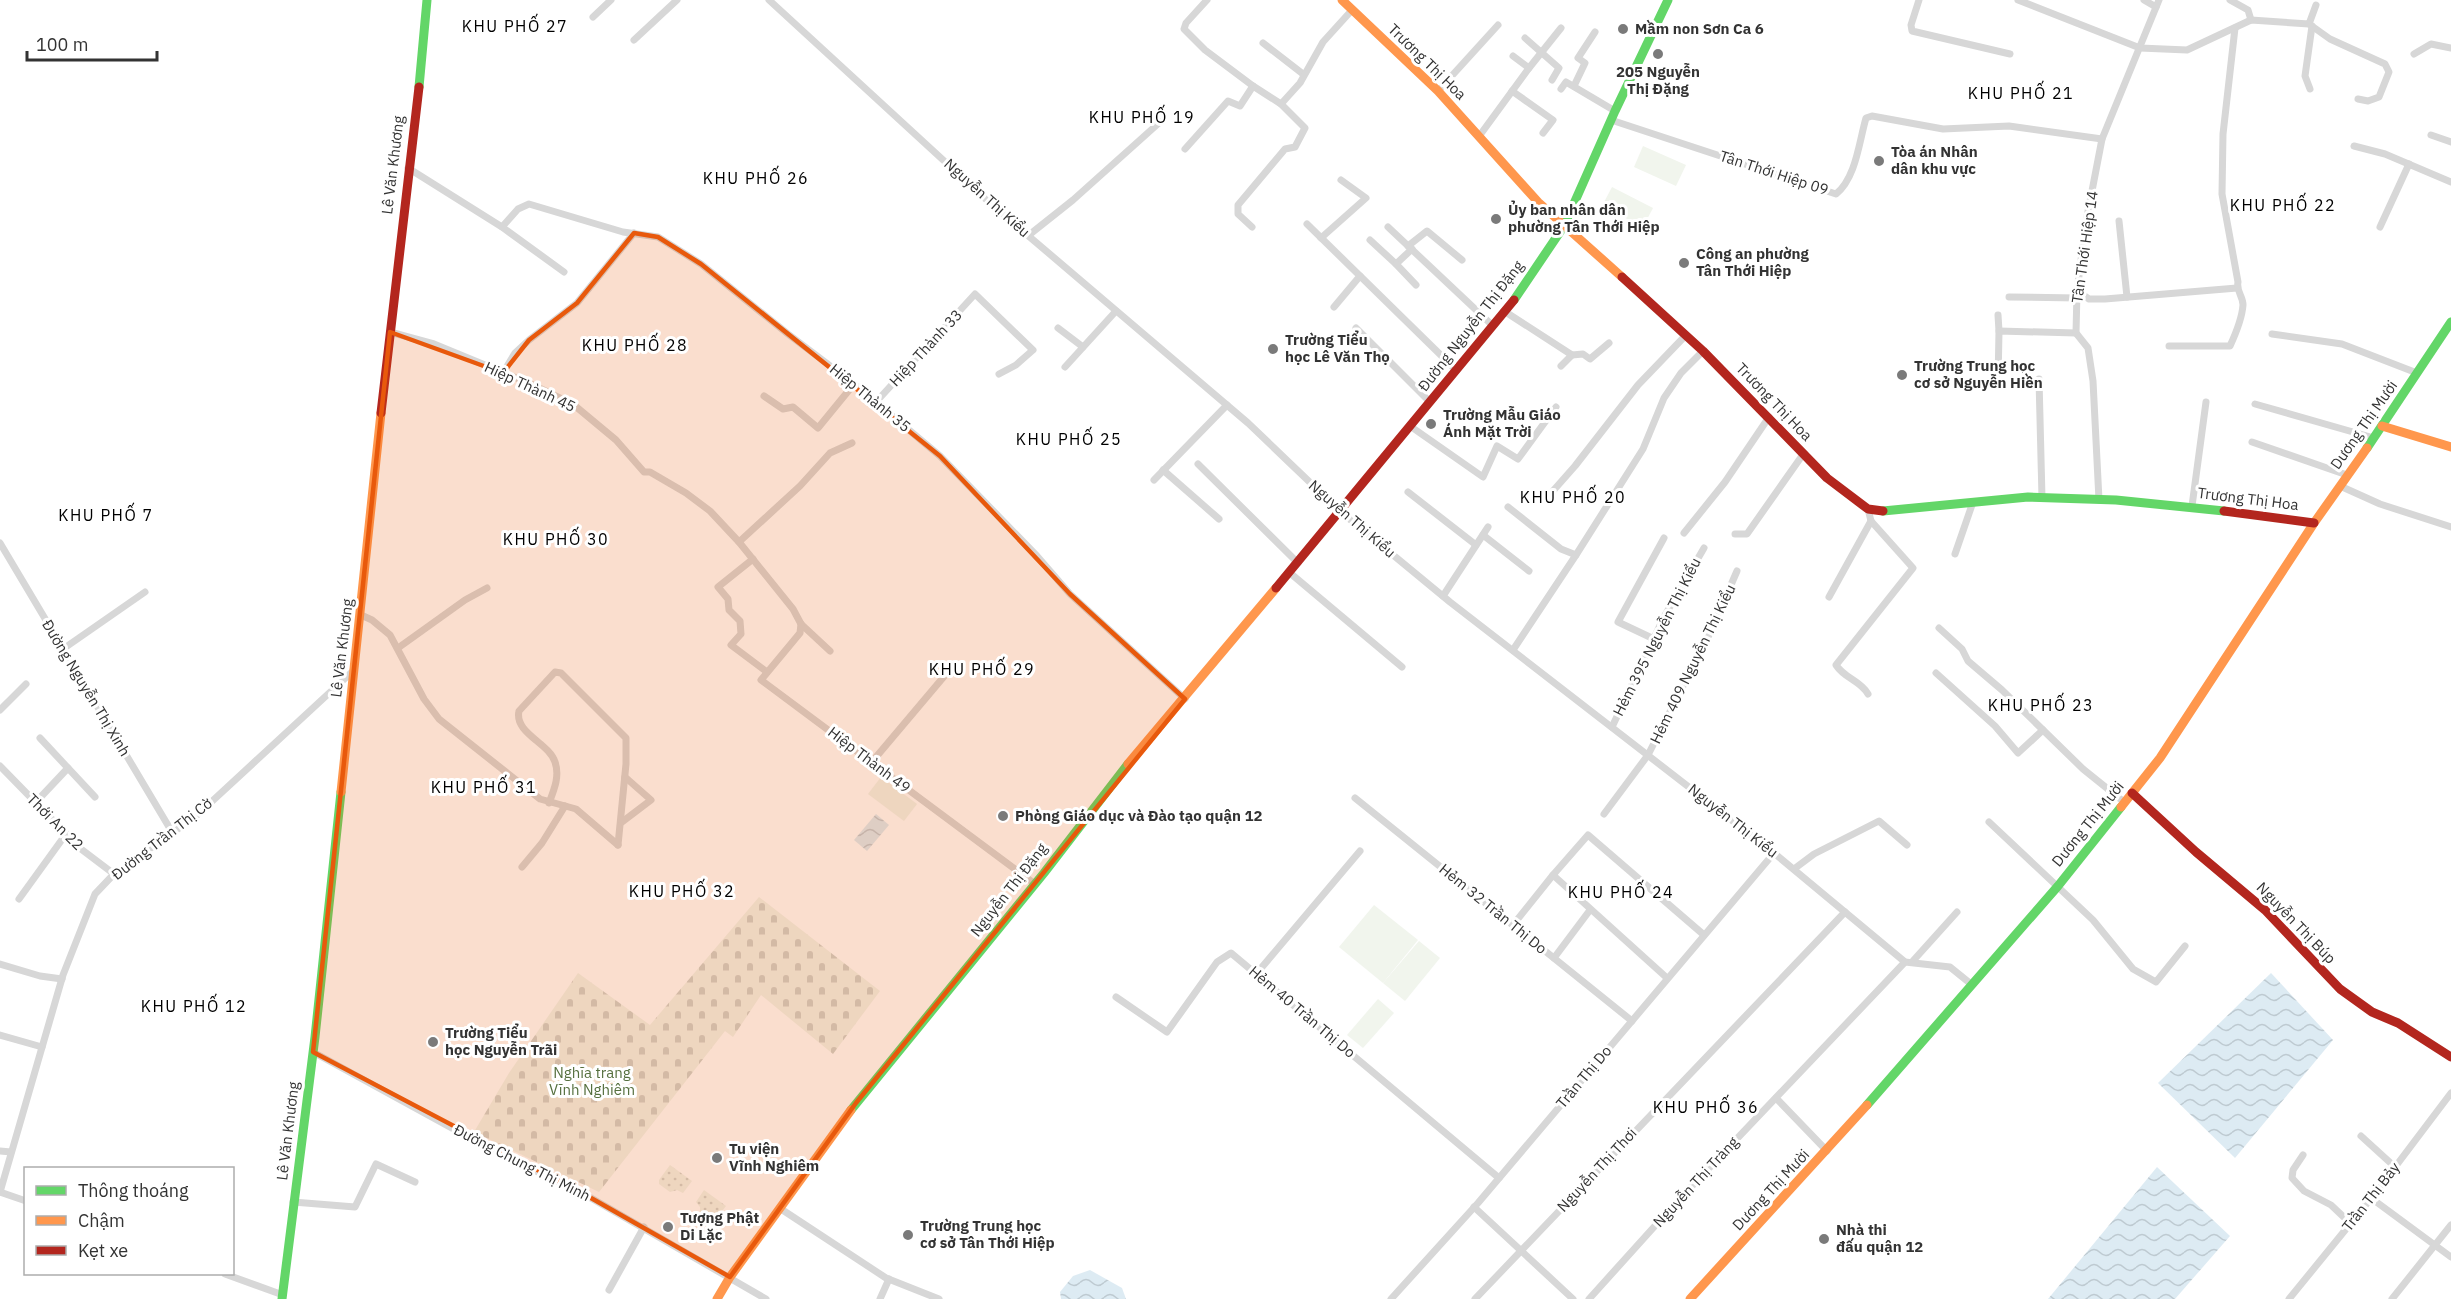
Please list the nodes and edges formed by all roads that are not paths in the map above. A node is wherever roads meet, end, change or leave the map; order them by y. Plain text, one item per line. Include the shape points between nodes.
1 (428, 0) edge
2 (611, 0) edge
3 (677, 0) edge
4 (769, 0) edge
5 (1207, 0) edge
6 (1342, 0) edge
7 (1668, 0) edge
8 (1919, 0) edge
9 (2018, 0) edge
10 (2144, 0) edge
11 (2230, 0) edge
12 (2157, 4) edge
13 (2316, 5) dead end
14 (1352, 10) junction
15 (593, 17) dead end
16 (2251, 20) junction
17 (1498, 25) dead end
18 (2311, 26) junction
19 (1561, 28) dead end
20 (2235, 28) junction
21 (1595, 32) dead end
22 (1525, 38) dead end
23 (634, 40) dead end
24 (1263, 43) dead end
25 (2140, 48) junction
26 (2451, 48) edge
27 (1542, 53) junction
28 (2010, 54) dead end
29 (2414, 54) dead end
30 (1513, 56) dead end
31 (1529, 68) junction
32 (1303, 74) junction
33 (1552, 80) dead end
34 (1253, 86) junction
35 (1574, 86) junction
36 (1562, 89) dead end
37 (2310, 89) dead end
38 (1512, 91) junction
39 (1438, 92) junction
40 (2358, 99) dead end
41 (1281, 104) junction
42 (1613, 115) junction
43 (1160, 122) dead end
44 (1544, 133) dead end
45 (1480, 135) junction
46 (2431, 135) dead end
47 (2102, 139) junction
48 (2451, 142) edge
49 (2354, 147) dead end
50 (1185, 148) dead end
51 (2409, 164) junction
52 (408, 168) junction
53 (1341, 180) dead end
54 (2451, 182) edge
55 (2119, 221) dead end
56 (1307, 224) dead end
57 (1564, 226) junction
58 (1252, 227) dead end
59 (1388, 227) dead end
60 (2380, 227) dead end
61 (502, 228) junction
62 (634, 233) junction
63 (1029, 235) junction
64 (1321, 238) junction
65 (1370, 240) dead end
66 (1410, 248) junction
67 (1462, 260) dead end
68 (1396, 264) junction
69 (564, 272) dead end
70 (1360, 276) junction
71 (1416, 285) dead end
72 (2237, 288) junction
73 (2077, 294) junction
74 (2010, 297) dead end
75 (2127, 297) junction
76 (1334, 307) dead end
77 (1116, 310) junction
78 (1504, 311) junction
79 (1998, 315) dead end
80 (2451, 322) edge
81 (1492, 325) junction
82 (1058, 328) dead end
83 (1356, 328) dead end
84 (1999, 331) junction
85 (390, 332) junction
86 (2076, 333) junction
87 (2272, 334) dead end
88 (1686, 335) junction
89 (1609, 343) dead end
90 (2169, 346) dead end
91 (1083, 347) junction
92 (1703, 351) junction
93 (1572, 355) junction
94 (1561, 366) dead end
95 (1065, 367) dead end
96 (1455, 369) junction
97 (503, 373) junction
98 (2417, 373) junction
99 (999, 374) dead end
100 (2039, 379) dead end
101 (1998, 382) dead end
102 (855, 384) junction
103 (764, 396) dead end
104 (876, 402) junction
105 (1430, 402) junction
106 (2206, 402) dead end
107 (2255, 404) dead end
108 (1227, 405) junction
109 (1556, 407) dead end
110 (1769, 417) junction
111 (1410, 426) junction
112 (2382, 426) junction
113 (2374, 438) junction
114 (2252, 442) dead end
115 (852, 443) dead end
116 (2451, 447) edge
117 (1804, 453) junction
118 (1198, 464) dead end
119 (1163, 470) junction
120 (2347, 475) junction
121 (1154, 480) dead end
122 (2340, 486) junction
123 (1408, 492) dead end
124 (2042, 498) junction
125 (1545, 500) dead end
126 (2099, 500) junction
127 (1973, 502) junction
128 (2192, 506) junction
129 (1508, 507) dead end
130 (1868, 509) junction
131 (1341, 512) junction
132 (1219, 519) dead end
133 (1871, 520) junction
134 (2314, 522) junction
135 (1488, 527) dead end
136 (2451, 527) edge
137 (1684, 533) dead end
138 (1736, 534) dead end
139 (1483, 535) junction
140 (1664, 538) dead end
141 (739, 542) junction
142 (0, 543) edge
143 (1476, 545) junction
144 (1704, 548) dead end
145 (1955, 554) dead end
146 (1576, 555) junction
147 (753, 559) junction
148 (1298, 563) junction
149 (1529, 571) dead end
150 (1737, 572) dead end
151 (1290, 573) junction
152 (487, 588) dead end
153 (145, 592) dead end
154 (1443, 596) junction
155 (1829, 597) dead end
156 (361, 615) junction
157 (801, 624) junction
158 (1939, 628) dead end
159 (1654, 639) junction
160 (398, 648) junction
161 (63, 649) junction
162 (1513, 650) junction
163 (830, 651) dead end
164 (952, 667) dead end
165 (1402, 667) dead end
166 (353, 670) junction
167 (767, 672) junction
168 (1936, 673) dead end
169 (26, 684) dead end
170 (1868, 694) dead end
171 (1185, 699) junction
172 (0, 711) edge
173 (1612, 727) junction
174 (2043, 730) junction
175 (40, 738) dead end
176 (1648, 755) junction
177 (871, 763) junction
178 (0, 766) edge
179 (68, 768) junction
180 (625, 777) junction
181 (2132, 793) junction
182 (94, 797) dead end
183 (1355, 798) dead end
184 (36, 802) junction
185 (2124, 802) junction
186 (549, 803) junction
187 (565, 806) junction
188 (1604, 814) dead end
189 (622, 822) junction
190 (1989, 822) dead end
191 (172, 832) junction
192 (66, 834) junction
193 (1907, 846) dead end
194 (1360, 850) dead end
195 (1774, 853) junction
196 (522, 867) dead end
197 (1794, 869) junction
198 (114, 874) junction
199 (1553, 875) junction
200 (1035, 884) junction
201 (2058, 886) junction
202 (19, 899) dead end
203 (1590, 910) junction
204 (1845, 912) junction
205 (1957, 912) dead end
206 (1513, 925) junction
207 (1704, 935) junction
208 (2185, 946) dead end
209 (1554, 958) junction
210 (1908, 962) junction
211 (0, 964) edge
212 (1257, 973) junction
213 (1667, 978) junction
214 (62, 979) junction
215 (1971, 984) junction
216 (1116, 997) dead end
217 (1632, 1021) junction
218 (0, 1035) edge
219 (42, 1047) junction
220 (313, 1052) junction
221 (2451, 1056) edge
222 (2451, 1093) edge
223 (1776, 1098) junction
224 (2361, 1136) dead end
225 (0, 1151) edge
226 (1827, 1151) junction
227 (11, 1152) junction
228 (2303, 1155) dead end
229 (2395, 1167) junction
230 (1499, 1178) junction
231 (415, 1182) dead end
232 (0, 1192) edge
233 (2371, 1198) junction
234 (24, 1200) edge
235 (294, 1202) junction
236 (1474, 1207) junction
237 (781, 1209) junction
238 (2350, 1223) junction
239 (2451, 1225) edge
240 (644, 1227) junction
241 (2436, 1244) junction
242 (1521, 1251) junction
243 (2451, 1257) edge
244 (228, 1275) edge
245 (730, 1277) junction
246 (889, 1280) junction
247 (609, 1290) dead end
248 (283, 1297) edge
249 (717, 1299) edge
250 (765, 1299) edge
251 (880, 1299) edge
252 (939, 1299) edge
253 (1391, 1299) edge
254 (1475, 1299) edge
255 (1573, 1299) edge
256 (1589, 1299) edge
257 (1690, 1299) edge
258 (2289, 1299) edge
259 (2392, 1299) edge

1 - 52 street, Lê Văn Khương
2 - 15 street
3 - 23 street
4 - 63 street, Nguyễn Thị Kiểu
5 - 34 street via 1184,29
6 - 14 street, Trương Thị Hoa
7 - 42 street
8 - 28 street via 1912,31
9 - 25 street
10 - 12 street
11 - 16 street via 2248,10
12 - 25 street, Tân Thới Hiệp 14
13 - 18 street
14 - 32 street via 1323,42
14 - 39 street, Trương Thị Hoa
16 - 18 street
16 - 20 street
17 - 39 street
18 - 37 street via 2305,76
18 - 40 street via 2385,64 2389,72 2379,97
19 - 27 street
20 - 25 street via 2187,50
20 - 72 street via 2223,134 2222,194
21 - 35 street via 1578,58 1585,63
22 - 27 street
24 - 32 street
25 - 47 street, Tân Thới Hiệp 14
26 - 29 street via 2431,44
27 - 31 street
27 - 33 street via 1560,68
30 - 31 street
31 - 38 street
32 - 41 street
34 - 41 street
34 - 50 street via 1240,106 1228,101
35 - 36 street via 1566,82
35 - 42 street
38 - 44 street via 1553,120
38 - 45 street
39 - 45 street, Trương Thị Hoa
41 - 58 street via 1305,128 1295,147 1285,149 1238,205 1238,214
42 - 47 street, Tân Thới Hiệp 09 via 1836,194 1849,177 1866,118 1872,116 1943,129 2009,126
42 - 57 street, Đường Nguyễn Thị Đặng
43 - 63 street
45 - 57 street, Trương Thị Hoa
46 - 48 street
47 - 73 street, Tân Thới Hiệp 14
49 - 51 street
51 - 54 street
51 - 60 street
52 - 61 street
52 - 85 street, Lê Văn Khương
53 - 64 street via 1366,198
55 - 75 street
56 - 64 street
57 - 78 street, Đường Nguyễn Thị Đặng
57 - 88 street, Trương Thị Hoa
59 - 66 street
61 - 62 street, Hiệp Thành 35 via 518,209 529,204
61 - 69 street
62 - 97 street via 577,303 514,353
62 - 102 street, Hiệp Thành 35 via 658,237 683,251
63 - 77 street, Nguyễn Thị Kiểu
64 - 70 street
65 - 68 street
66 - 67 street via 1427,231
66 - 68 street
66 - 81 street
68 - 71 street
70 - 76 street
70 - 96 street
72 - 75 street
72 - 90 street via 2243,302 2230,346
73 - 74 street
73 - 75 street via 2089,299
73 - 86 street, Tân Thới Hiệp 14
77 - 91 street
77 - 108 street, Nguyễn Thị Kiểu
78 - 81 street, Đường Nguyễn Thị Đặng
78 - 93 street
79 - 84 street
80 - 98 street, Dương Thị Mười
81 - 96 street, Đường Nguyễn Thị Đặng
82 - 91 street
83 - 105 street
84 - 86 street
84 - 101 street
85 - 97 street, Hiệp Thành 45 via 434,344
85 - 156 street, Lê Văn Khương
86 - 126 street, Tân Thới Hiệp 14 via 2088,348 2093,381
87 - 98 street via 2342,344
88 - 92 street, Trương Thị Hoa
88 - 125 street via 1638,385
89 - 93 street via 1590,359 1583,354
91 - 95 street
92 - 110 street, Trương Thị Hoa
92 - 146 street via 1664,398 1643,449
93 - 94 street
96 - 105 street, Đường Nguyễn Thị Đặng
97 - 141 street, Hiệp Thành 45 via 574,405 616,440 644,472 686,493 710,511
98 - 112 street, Dương Thị Mười
99 - 104 street, Hiệp Thành 33 via 1033,350 975,294
100 - 124 street
102 - 103 street via 818,428 793,407 783,409
102 - 104 street, Hiệp Thành 35
104 - 171 street, Hiệp Thành 35 via 960,475 1070,594
105 - 111 street, Đường Nguyễn Thị Đặng
106 - 128 street
107 - 113 street
108 - 119 street
108 - 131 street, Nguyễn Thị Kiểu
109 - 111 street via 1518,459 1497,446 1483,477
110 - 117 street, Trương Thị Hoa
110 - 137 street
111 - 131 street, Đường Nguyễn Thị Đặng
112 - 113 street, Dương Thị Mười
112 - 116 street
113 - 120 street, Dương Thị Mười
114 - 120 street
115 - 141 street via 830,453
117 - 130 street, Trương Thị Hoa via 1827,478
117 - 138 street via 1747,534
118 - 148 street
119 - 121 street
119 - 132 street
120 - 122 street, Dương Thị Mười
122 - 134 street, Dương Thị Mười
122 - 136 street via 2380,504
123 - 143 street
124 - 126 street, Trương Thị Hoa
124 - 127 street, Trương Thị Hoa
126 - 128 street, Trương Thị Hoa
127 - 130 street, Trương Thị Hoa
127 - 145 street
128 - 134 street, Trương Thị Hoa
129 - 146 street via 1561,549
130 - 133 street
131 - 148 street, Nguyễn Thị Đặng
131 - 154 street, Nguyễn Thị Kiểu
133 - 155 street
133 - 170 street via 1913,568 1836,665 1842,674 1863,685
134 - 181 street, Dương Thị Mười via 2182,726
135 - 139 street
139 - 143 street
139 - 149 street
140 - 159 street via 1618,622
141 - 147 street, Hiệp Thành 45
142 - 161 street, Đường Nguyễn Thị Xinh
143 - 154 street
144 - 159 street, Hẻm 395 Nguyễn Thị Kiểu
146 - 162 street
147 - 157 street, Hiệp Thành 45
147 - 167 street via 718,587 728,599 729,610 740,621 741,634 731,645
148 - 151 street, Nguyễn Thị Đặng
150 - 176 street, Hẻm 409 Nguyễn Thị Kiểu
151 - 165 street
151 - 171 street, Nguyễn Thị Đặng
152 - 160 street
153 - 161 street
154 - 162 street, Nguyễn Thị Kiểu
156 - 160 street via 379,625
156 - 166 street, Lê Văn Khương
157 - 163 street, Hiệp Thành 45
157 - 167 street via 800,633
158 - 174 street via 1968,661
159 - 173 street, Hẻm 395 Nguyễn Thị Kiểu
160 - 186 street via 419,690 439,718
161 - 191 street, Đường Nguyễn Thị Xinh
162 - 173 street, Nguyễn Thị Kiểu
164 - 177 street
166 - 191 street, Đường Trần Thị Cờ via 195,817
166 - 220 street, Lê Văn Khương
167 - 177 street, Hiệp Thành 49 via 760,680
168 - 174 street via 1995,726 2018,753
169 - 172 street
171 - 200 street, Nguyễn Thị Đặng via 1131,760
173 - 176 street, Nguyễn Thị Kiểu
174 - 185 street
175 - 179 street
176 - 188 street, Hẻm 409 Nguyễn Thị Kiểu
176 - 195 street, Nguyễn Thị Kiểu
177 - 200 street, Hiệp Thành 49
178 - 184 street, Thới An 22
179 - 182 street
179 - 184 street
180 - 186 street via 626,738 561,673 555,672 519,711 518,717 555,759 556,776
180 - 189 street
180 - 189 street via 651,800
181 - 185 street, Dương Thị Mười
181 - 221 street, Nguyễn Thị Búp via 2265,910 2340,989 2372,1012 2398,1023
183 - 206 street, Hẻm 32 Trần Thị Do
184 - 192 street, Thới An 22
185 - 201 street, Dương Thị Mười
186 - 187 street
187 - 189 street via 576,809 618,845
187 - 196 street
190 - 201 street
191 - 198 street, Đường Trần Thị Cờ
192 - 198 street, Thới An 22
192 - 202 street
193 - 197 street via 1879,821 1814,854
194 - 212 street
195 - 197 street, Nguyễn Thị Kiểu
195 - 207 street, Trần Thị Do
197 - 204 street, Nguyễn Thị Kiểu
198 - 214 street, Đường Trần Thị Cờ via 95,894
199 - 203 street
199 - 206 street
199 - 207 street via 1588,835
200 - 237 street, Nguyễn Thị Đặng via 856,1103
201 - 208 street via 2133,969 2156,982
201 - 215 street, Dương Thị Mười
203 - 209 street
203 - 213 street
204 - 210 street, Nguyễn Thị Kiểu
204 - 242 street, Nguyễn Thị Thơi
205 - 210 street, Nguyễn Thị Tràng
206 - 209 street, Hẻm 32 Trần Thị Do
207 - 213 street, Trần Thị Do
209 - 217 street, Hẻm 32 Trần Thị Do
210 - 215 street via 1950,967
210 - 223 street, Nguyễn Thị Tràng
211 - 214 street
212 - 216 street, Hẻm 40 Trần Thị Do via 1231,953 1217,962 1166,1033
212 - 230 street, Hẻm 40 Trần Thị Do
213 - 217 street, Trần Thị Do
214 - 219 street, Đường Trần Thị Cờ
215 - 226 street, Dương Thị Mười
217 - 230 street, Trần Thị Do
218 - 219 street
219 - 227 street, Đường Trần Thị Cờ
220 - 235 street, Lê Văn Khương
220 - 240 street, Đường Chung Thị Minh
222 - 229 street, Trần Thị Bảy
223 - 226 street
223 - 256 street, Nguyễn Thị Tràng
224 - 229 street
225 - 227 street
226 - 257 street, Dương Thị Mười
227 - 232 street, Đường Trần Thị Cờ
228 - 238 street via 2292,1178
229 - 233 street, Trần Thị Bảy
230 - 236 street, Trần Thị Do
231 - 235 street via 376,1164 355,1207
232 - 234 street
233 - 238 street, Trần Thị Bảy
233 - 241 street
235 - 248 street, Lê Văn Khương
236 - 242 street
236 - 253 street, Trần Thị Do
237 - 245 street, Nguyễn Thị Đặng
237 - 246 street
238 - 258 street, Trần Thị Bảy
239 - 241 street
240 - 245 street, Đường Chung Thị Minh
240 - 247 street
241 - 243 street
241 - 259 street
242 - 254 street, Nguyễn Thị Thơi
242 - 255 street
244 - 248 street
245 - 249 street, Nguyễn Thị Đặng
245 - 250 street, Đường Chung Thị Minh
246 - 251 street
246 - 252 street

